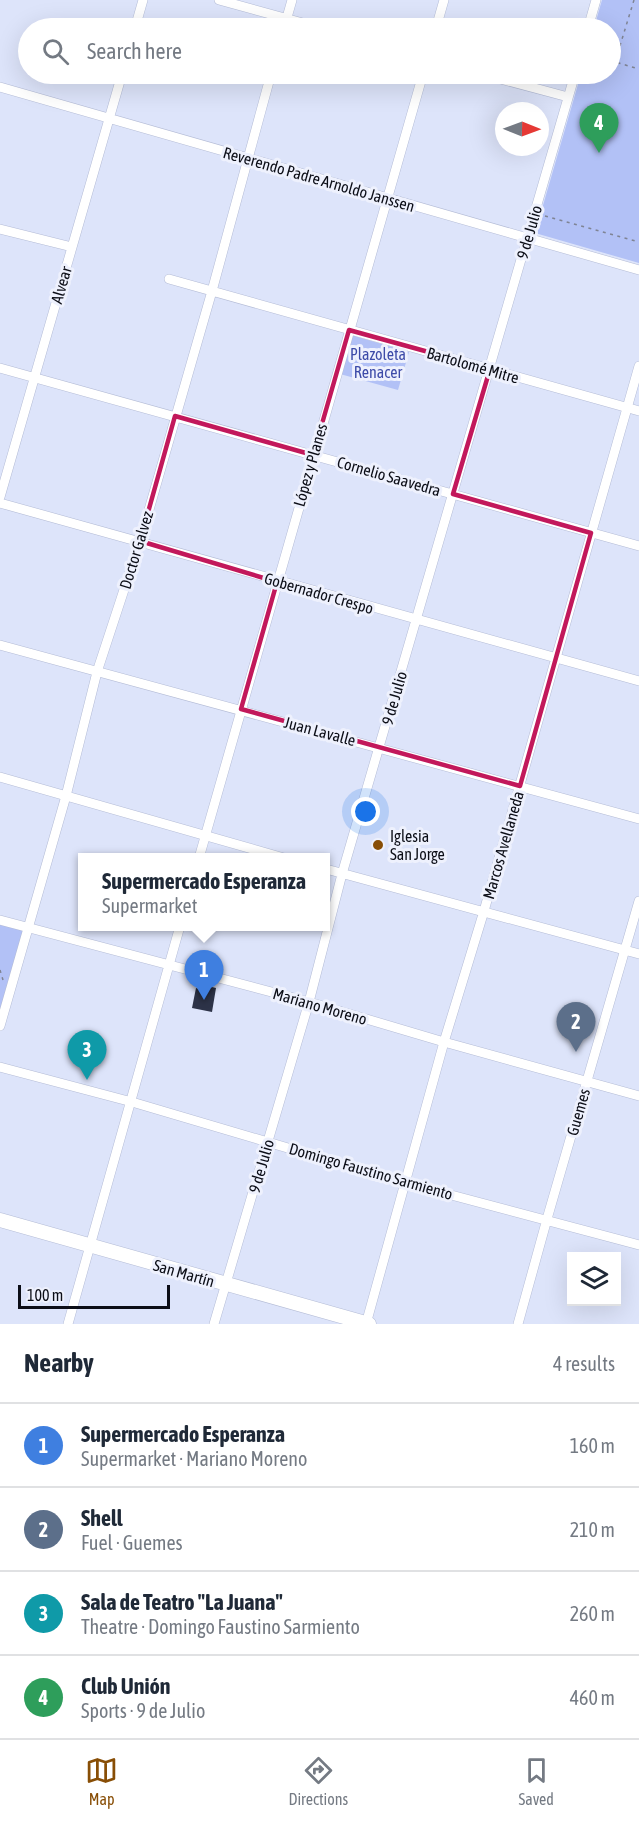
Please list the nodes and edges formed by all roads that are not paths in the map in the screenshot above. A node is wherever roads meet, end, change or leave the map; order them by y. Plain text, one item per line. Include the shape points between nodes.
1 (143, 0) edge
2 (219, 0) edge
3 (292, 0) edge
4 (444, 0) edge
5 (596, 0) edge
6 (138, 18) edge
7 (268, 18) edge
8 (287, 18) edge
9 (439, 18) edge
10 (591, 18) edge
11 (119, 84) edge
12 (268, 84) edge
13 (420, 84) edge
14 (520, 84) edge
15 (572, 84) edge
16 (0, 87) edge
17 (568, 97) junction
18 (109, 117) junction
19 (247, 159) junction
20 (387, 199) junction
21 (0, 229) edge
22 (528, 239) junction
23 (72, 247) junction
24 (639, 270) edge
25 (170, 279) dead end
26 (212, 291) junction
27 (349, 330) junction
28 (639, 366) edge
29 (0, 368) edge
30 (490, 369) junction
31 (34, 377) junction
32 (627, 407) junction
33 (639, 411) edge
34 (176, 416) junction
35 (313, 455) junction
36 (453, 494) junction
37 (0, 497) edge
38 (0, 503) edge
39 (591, 533) junction
40 (140, 541) junction
41 (639, 546) edge
42 (278, 582) junction
43 (416, 620) junction
44 (0, 645) edge
45 (556, 658) junction
46 (98, 672) junction
47 (639, 681) edge
48 (241, 709) junction
49 (379, 747) junction
50 (0, 777) edge
51 (520, 786) junction
52 (66, 796) junction
53 (639, 819) edge
54 (206, 835) junction
55 (201, 853) edge
56 (267, 853) edge
57 (330, 870) edge
58 (342, 874) junction
59 (639, 901) edge
60 (484, 911) junction
61 (0, 920) edge
62 (330, 921) edge
63 (28, 928) junction
64 (179, 931) edge
65 (327, 931) edge
66 (625, 950) junction
67 (639, 954) edge
68 (170, 965) junction
69 (309, 1002) junction
70 (0, 1026) edge
71 (444, 1042) junction
72 (0, 1067) edge
73 (586, 1081) junction
74 (639, 1096) edge
75 (132, 1102) junction
76 (268, 1142) junction
77 (406, 1183) junction
78 (547, 1219) junction
79 (0, 1220) edge
80 (639, 1245) edge
81 (90, 1246) junction
82 (227, 1285) junction
83 (68, 1324) edge
84 (214, 1324) edge
85 (367, 1324) edge
86 (518, 1324) edge

1 - 6 street
2 - 7 street
3 - 8 street
4 - 9 street
5 - 10 street
11 - 18 street, Alvear
12 - 19 street, Doctor Galvez
13 - 20 street, López y Planes
14 - 17 street
15 - 17 street, 9 de Julio
16 - 18 street, Reverendo Padre Arnoldo Janssen
17 - 22 street, 9 de Julio
18 - 19 street, Reverendo Padre Arnoldo Janssen
18 - 23 street, Alvear
19 - 20 street, Reverendo Padre Arnoldo Janssen
19 - 26 street, Doctor Galvez
20 - 22 street, Reverendo Padre Arnoldo Janssen
20 - 27 street, López y Planes
21 - 23 street
22 - 24 street, Reverendo Padre Arnoldo Janssen
22 - 30 street, 9 de Julio
23 - 31 street, Alvear
25 - 26 street, Bartolomé Mitre
26 - 27 street, Bartolomé Mitre
26 - 34 street, Doctor Galvez
27 - 30 street, Bartolomé Mitre
27 - 35 street, López y Planes
28 - 32 street, Marcos Avellaneda
29 - 31 street, Cornelio Saavedra
30 - 32 street, Bartolomé Mitre
30 - 36 street, 9 de Julio
31 - 34 street, Cornelio Saavedra
31 - 37 street, Alvear
32 - 33 street, Bartolomé Mitre
32 - 39 street, Marcos Avellaneda
34 - 35 street, Cornelio Saavedra
34 - 40 street, Doctor Galvez
35 - 36 street, Cornelio Saavedra
35 - 42 street, López y Planes
36 - 39 street, Cornelio Saavedra
36 - 43 street, 9 de Julio
38 - 40 street, Gobernador Crespo
39 - 41 street, Cornelio Saavedra
39 - 45 street, Marcos Avellaneda
40 - 42 street, Gobernador Crespo
40 - 46 street, Doctor Galvez
42 - 43 street, Gobernador Crespo
42 - 48 street, López y Planes
43 - 45 street, Gobernador Crespo
43 - 49 street, 9 de Julio
44 - 46 street, Juan Lavalle
45 - 47 street, Gobernador Crespo
45 - 51 street, Marcos Avellaneda
46 - 48 street, Juan Lavalle
46 - 52 street, Doctor Galvez
48 - 49 street, Juan Lavalle
48 - 54 street, López y Planes
49 - 51 street, Juan Lavalle
49 - 58 street, 9 de Julio
50 - 52 street
51 - 53 street, Juan Lavalle
51 - 60 street, Marcos Avellaneda
52 - 54 street
52 - 63 street, Doctor Galvez
54 - 55 street, López y Planes
54 - 56 street
57 - 58 street
58 - 60 street
58 - 62 street, 9 de Julio
59 - 66 street, Guemes
60 - 66 street
60 - 71 street, Marcos Avellaneda
61 - 63 street, Mariano Moreno
63 - 68 street, Mariano Moreno
63 - 70 street, Doctor Galvez
64 - 68 street
65 - 69 street, 9 de Julio
66 - 67 street
66 - 73 street, Guemes
68 - 69 street, Mariano Moreno
68 - 75 street
69 - 71 street, Mariano Moreno
69 - 76 street, 9 de Julio
71 - 73 street, Mariano Moreno
71 - 77 street, Marcos Avellaneda
72 - 75 street, Domingo Faustino Sarmiento
73 - 74 street, Mariano Moreno
73 - 78 street, Guemes
75 - 76 street, Domingo Faustino Sarmiento
75 - 81 street
76 - 77 street, Domingo Faustino Sarmiento
76 - 82 street, 9 de Julio
77 - 78 street, Domingo Faustino Sarmiento
77 - 85 street, Marcos Avellaneda
78 - 80 street, Domingo Faustino Sarmiento
78 - 86 street, Guemes
79 - 81 main road, San Martín
81 - 82 main road, San Martín
81 - 83 street
82 - 84 street, 9 de Julio
82 - 85 main road, San Martín

